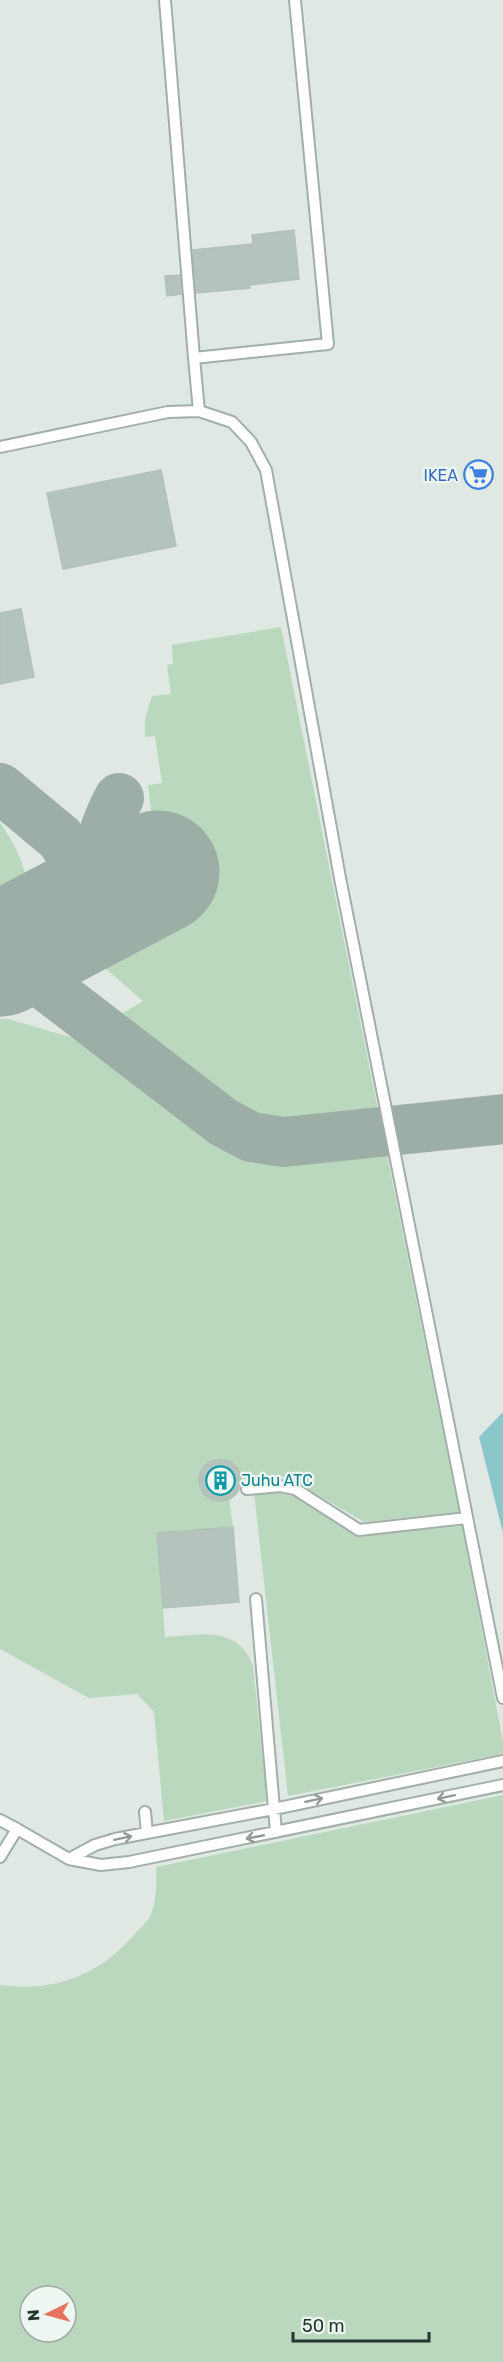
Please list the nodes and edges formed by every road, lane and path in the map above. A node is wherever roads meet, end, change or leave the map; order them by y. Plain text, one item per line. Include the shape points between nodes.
1 (165, 0) edge
2 (295, 0) edge
3 (194, 358) junction
4 (199, 411) junction
5 (0, 447) edge
6 (247, 1488) dead end
7 (467, 1518) junction
8 (256, 1599) dead end
9 (503, 1698) edge
10 (503, 1761) edge
11 (503, 1785) edge
12 (274, 1809) junction
13 (145, 1812) dead end
14 (0, 1820) edge
15 (17, 1829) junction
16 (276, 1832) junction
17 (147, 1833) junction
18 (0, 1857) edge
19 (69, 1859) junction

1 - 3 lane
2 - 3 lane via 328,344
3 - 4 lane
4 - 5 lane via 168,412
4 - 7 lane via 232,422 251,442 266,470 340,878
6 - 7 lane via 295,1489 359,1530
7 - 9 lane
8 - 12 lane
12 -> 10 lane
11 -> 16 lane
12 - 16 lane
12 - 17 lane
13 - 17 lane
14 - 15 lane
15 - 18 lane
15 - 19 lane
16 -> 19 lane via 129,1862 101,1864
19 -> 17 lane via 95,1845

